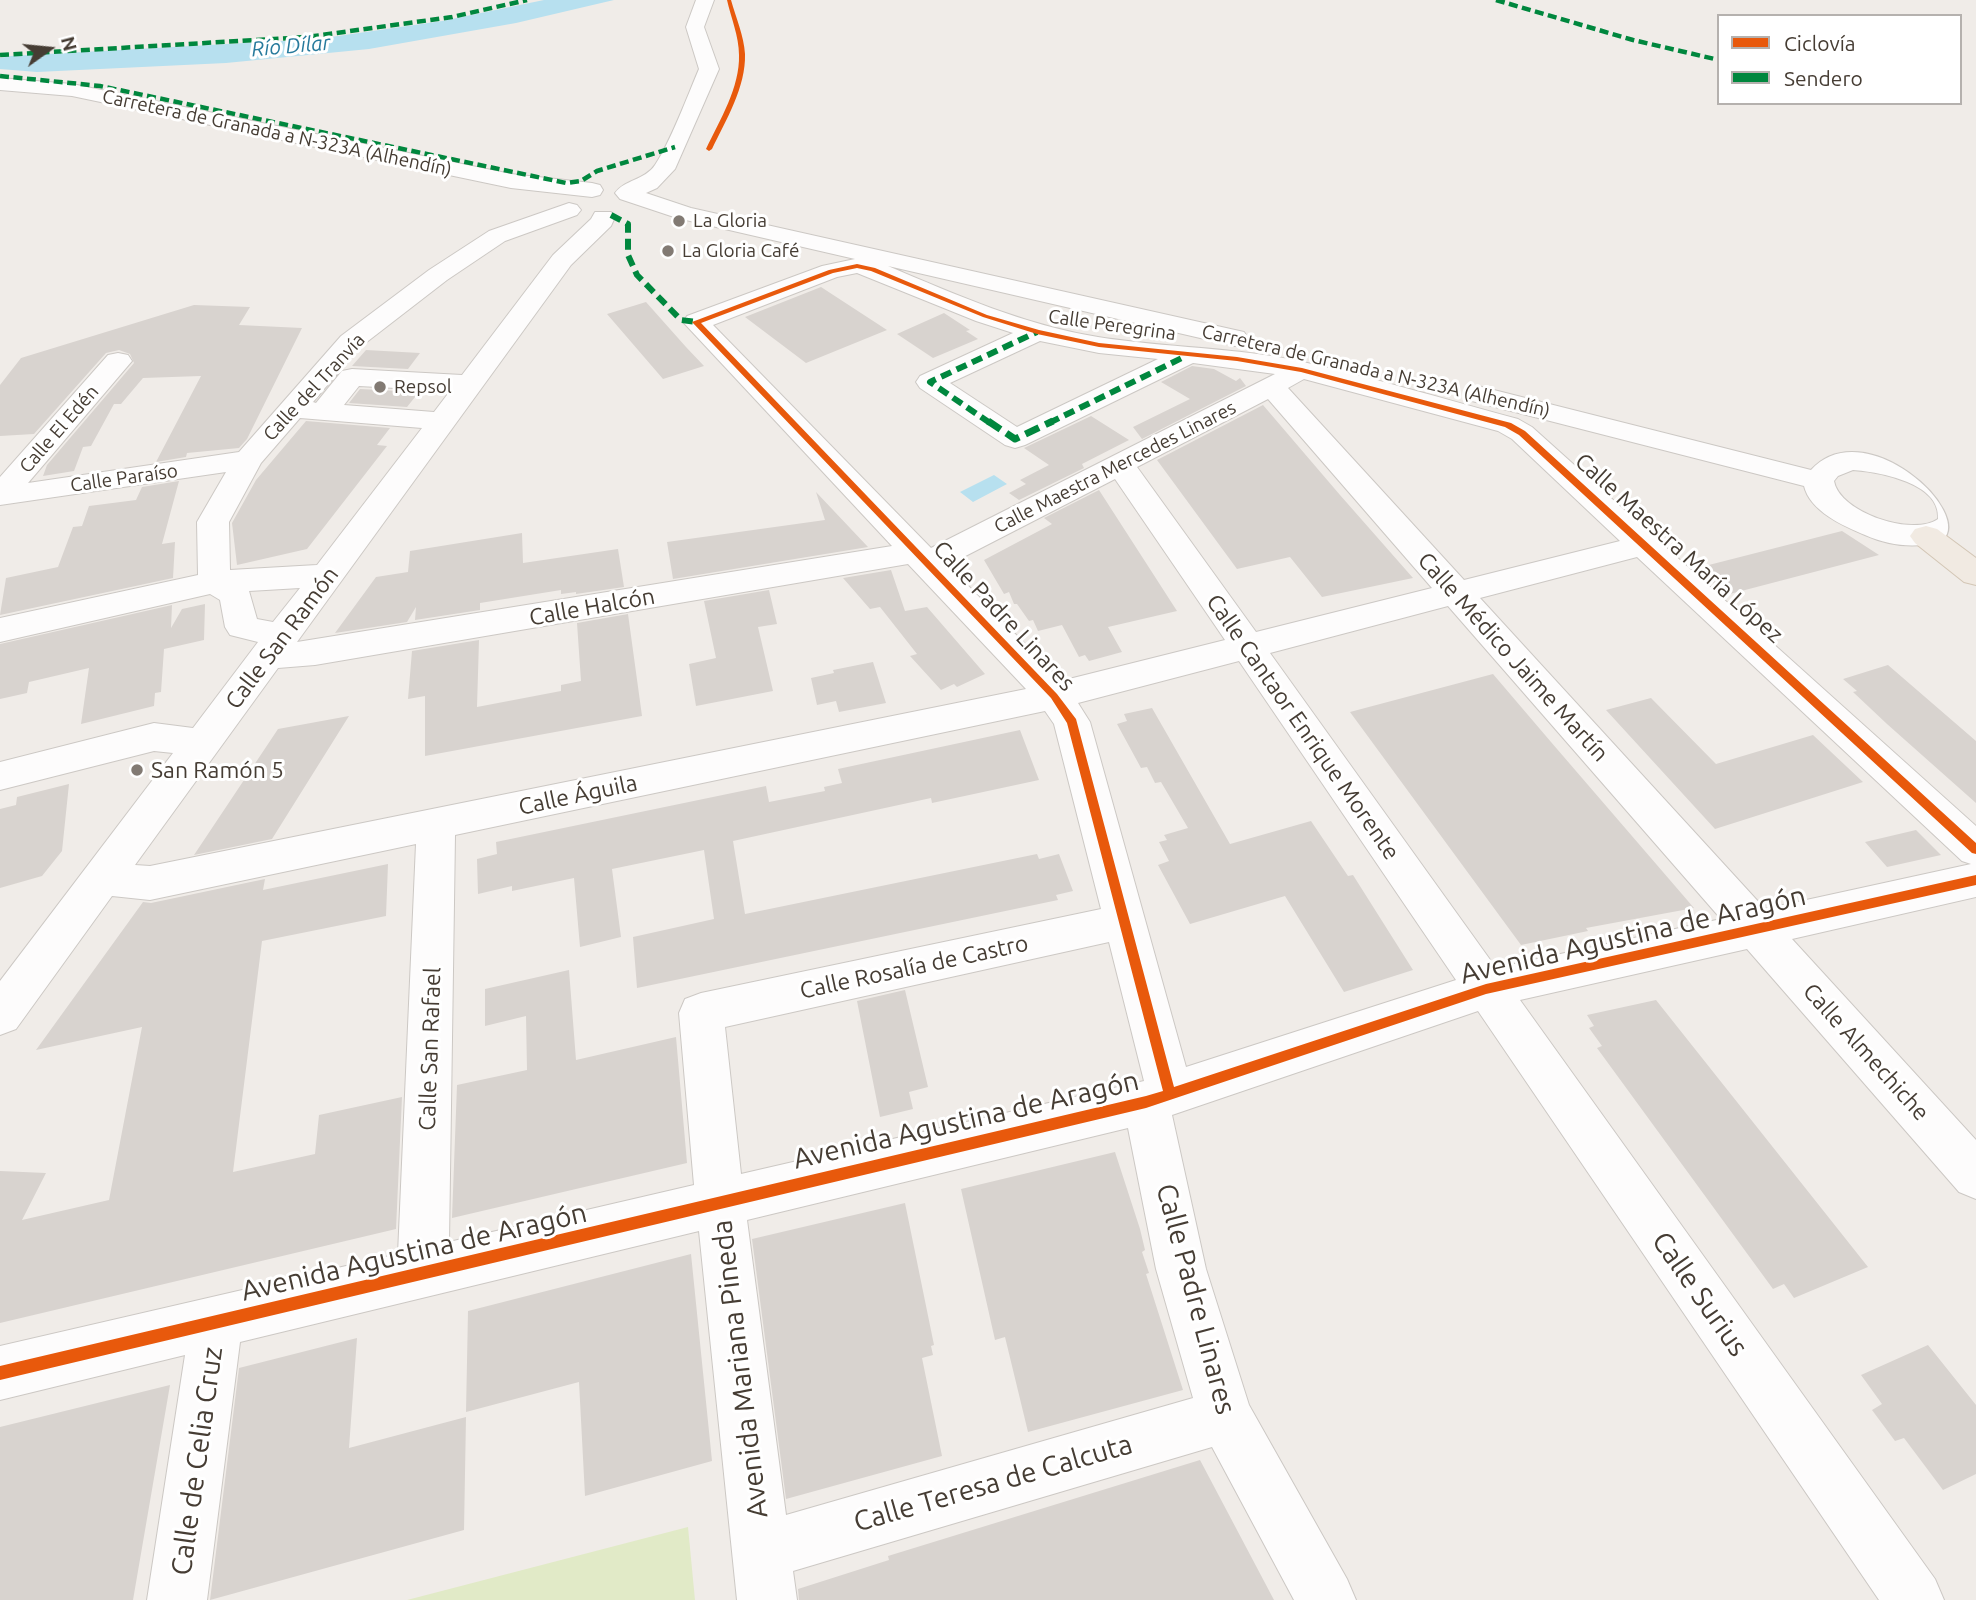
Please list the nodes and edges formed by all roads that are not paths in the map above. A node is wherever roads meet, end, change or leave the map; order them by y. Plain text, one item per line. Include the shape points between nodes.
1 (705, 0) edge
2 (0, 84) edge
3 (675, 147) junction
4 (511, 181) junction
5 (594, 190) junction
6 (618, 204) junction
7 (571, 209) junction
8 (685, 213) junction
9 (562, 260) junction
10 (843, 267) joint
11 (1037, 332) junction
12 (1189, 354) junction
13 (118, 361) dead end
14 (1302, 370) junction
15 (470, 384) junction
16 (1271, 386) junction
17 (291, 409) junction
18 (323, 412) junction
19 (444, 421) junction
20 (248, 460) junction
21 (1120, 464) junction
22 (1819, 481) junction
23 (0, 496) edge
24 (1965, 520) edge
25 (1926, 536) junction
26 (1644, 545) junction
27 (921, 557) junction
28 (1976, 574) edge
29 (329, 575) junction
30 (214, 582) junction
31 (1456, 593) junction
32 (0, 630) edge
33 (276, 646) junction
34 (1247, 646) junction
35 (1054, 696) junction
36 (202, 743) junction
37 (0, 776) edge
38 (436, 825) junction
39 (1976, 850) edge
40 (102, 879) junction
41 (1976, 880) edge
42 (1126, 921) junction
43 (1755, 929) junction
44 (1486, 989) junction
45 (6, 997) edge
46 (701, 1013) joint
47 (1158, 1098) junction
48 (1976, 1175) edge
49 (720, 1202) junction
50 (423, 1273) junction
51 (216, 1322) junction
52 (0, 1373) edge
53 (1225, 1416) junction
54 (764, 1575) edge
55 (177, 1600) edge
56 (1326, 1600) edge
57 (1914, 1600) edge

1 - 3 street via 695,27 709,69
2 - 4 street, Carretera de Granada a N-323A (Alhendín) via 72,90
3 - 5 street, Calle del Tranvía
3 - 6 street via 664,169
3 - 8 street via 677,176 664,193
4 - 5 street, Carretera de Granada a N-323A (Alhendín)
4 - 7 street, Carretera de Granada a N-323A (Alhendín)
5 - 6 street, Carretera de Granada a N-323A (Alhendín)
5 - 7 street, Calle del Tranvía via 574,197
6 - 7 street
6 - 8 street, Carretera de Granada a N-323A (Alhendín)
6 - 9 street, Calle San Ramón
7 - 9 street, Calle San Ramón
7 - 17 street, Calle del Tranvía via 497,236 438,275 350,342
8 - 22 street, Carretera de Granada a N-323A (Alhendín) via 1530,406
9 - 15 street, Calle San Ramón
10 - 11 street, Calle Peregrina via 873,269 985,316
10 - 27 street, Calle Padre Linares via 696,322
11 - 12 street, Calle Peregrina via 1099,345
11 - 12 street via 930,382 1015,439
12 - 14 street, Calle Peregrina
13 - 23 street, Calle El Edén
14 - 16 street, Calle Maestra Mercedes Linares
14 - 26 street, Calle Maestra María López via 1508,425
15 - 18 street via 352,377
15 - 19 street, Calle San Ramón
16 - 21 street, Calle Maestra Mercedes Linares
16 - 31 street, Calle Médico Jaime Martín
17 - 18 street
17 - 20 street, Calle del Tranvía
18 - 19 street
19 - 29 street, Calle San Ramón
20 - 23 street, Calle Paraíso
20 - 30 street, Calle del Tranvía via 213,522
21 - 27 street, Calle Maestra Mercedes Linares
21 - 34 street, Calle Cantaor Enrique Morente
22 - 24 street via 1823,471 1850,461 1889,465 1936,488
22 - 25 street via 1830,503 1863,525
24 - 25 street
25 - 28 main road
26 - 31 street, Calle Águila
26 - 39 street, Calle Maestra María López
27 - 33 street, Calle Halcón via 315,653
27 - 35 street, Calle Padre Linares
29 - 30 street
29 - 33 street, Calle San Ramón
30 - 32 street
30 - 33 street, Calle Halcón via 235,594 242,627
31 - 34 street, Calle Águila
31 - 43 street, Calle Médico Jaime Martín
33 - 36 street, Calle San Ramón
34 - 35 street, Calle Águila
34 - 44 street, Calle Cantaor Enrique Morente
35 - 38 street, Calle Águila
35 - 42 street, Calle Padre Linares via 1072,722
36 - 37 street via 154,737
36 - 40 street, Calle San Ramón
38 - 40 street, Calle Águila via 150,883
38 - 50 street, Calle San Rafael
40 - 45 street, Calle San Ramón
41 - 43 street, Avenida Agustina de Aragón
42 - 46 street, Calle Rosalía de Castro
42 - 47 street, Calle Padre Linares
43 - 44 street, Avenida Agustina de Aragón
43 - 48 street, Calle Almechiche
44 - 47 street, Avenida Agustina de Aragón
44 - 57 street, Calle Surius
46 - 49 street, Avenida Mariana Pineda
47 - 49 street, Avenida Agustina de Aragón
47 - 53 street, Calle Padre Linares via 1181,1269
49 - 50 street, Avenida Agustina de Aragón
49 - 54 street, Avenida Mariana Pineda
50 - 51 street, Avenida Agustina de Aragón
51 - 52 street, Avenida Agustina de Aragón
51 - 55 street, Calle de Celia Cruz
53 - 54 street, Calle Teresa de Calcuta
53 - 56 street, Calle Padre Linares

